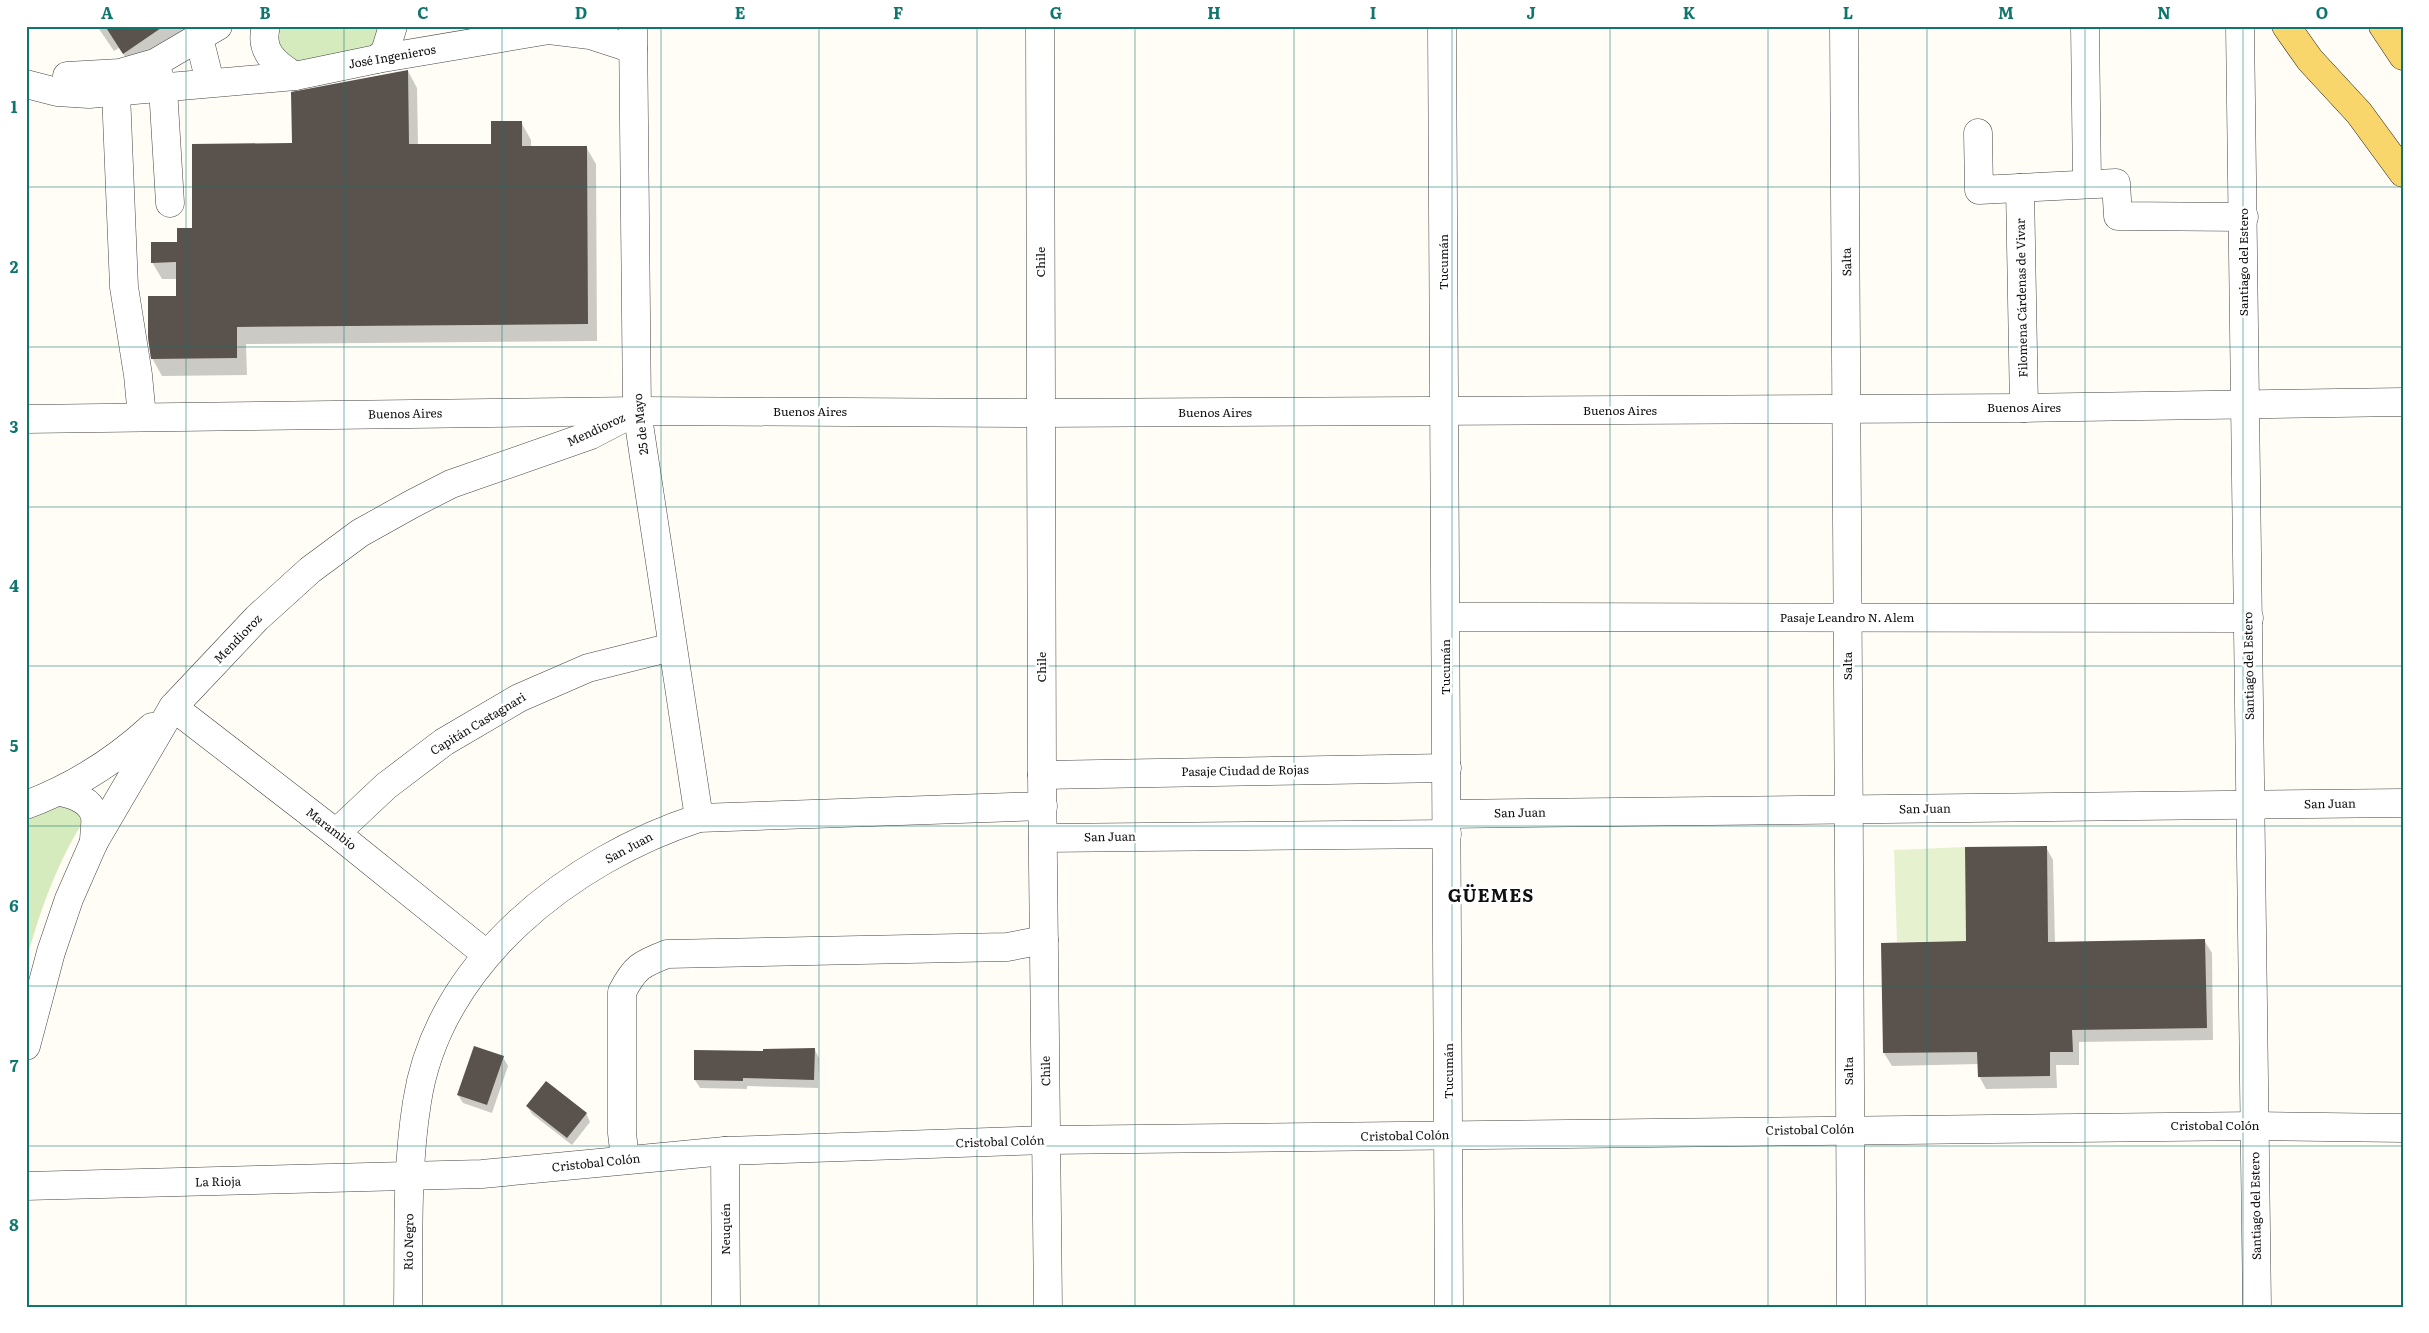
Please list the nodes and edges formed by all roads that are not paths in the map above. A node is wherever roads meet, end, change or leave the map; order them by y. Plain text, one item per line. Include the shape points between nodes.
1 (266, 26) edge
2 (393, 26) edge
3 (655, 26) edge
4 (1040, 26) edge
5 (1442, 26) edge
6 (1844, 26) edge
7 (2085, 26) edge
8 (2240, 26) edge
9 (2286, 26) edge
10 (2383, 26) edge
11 (552, 28) edge
12 (208, 32) edge
13 (633, 38) edge
14 (2403, 56) edge
15 (377, 59) junction
16 (26, 71) edge
17 (159, 76) junction
18 (294, 76) junction
19 (210, 82) junction
20 (118, 83) junction
21 (26, 84) edge
22 (1978, 133) dead end
23 (2403, 173) edge
24 (2087, 184) junction
25 (2020, 188) junction
26 (170, 203) dead end
27 (2244, 216) junction
28 (2403, 402) edge
29 (2244, 405) junction
30 (2024, 408) junction
31 (1848, 409) junction
32 (637, 410) junction
33 (1445, 412) junction
34 (1041, 414) junction
35 (142, 417) junction
36 (26, 419) edge
37 (1446, 617) junction
38 (2249, 618) junction
39 (1848, 619) junction
40 (672, 647) junction
41 (173, 708) junction
42 (1447, 768) junction
43 (1042, 775) junction
44 (61, 792) junction
45 (2403, 803) edge
46 (26, 805) edge
47 (2250, 805) junction
48 (1043, 806) junction
49 (1847, 810) junction
50 (699, 818) junction
51 (1447, 824) junction
52 (336, 833) junction
53 (1043, 838) junction
54 (94, 842) junction
55 (1044, 940) junction
56 (486, 954) junction
57 (26, 1046) edge
58 (2255, 1126) junction
59 (2403, 1128) edge
60 (1850, 1130) junction
61 (1450, 1136) junction
62 (1047, 1140) junction
63 (725, 1151) junction
64 (625, 1159) junction
65 (410, 1178) junction
66 (26, 1186) edge
67 (408, 1307) edge
68 (726, 1307) edge
69 (1048, 1307) edge
70 (1449, 1307) edge
71 (1851, 1307) edge
72 (2257, 1307) edge

1 - 18 street via 264,46 271,59
2 - 15 street via 385,52
3 - 13 street
4 - 34 street, Chile
5 - 33 street, Tucumán
6 - 31 street, Salta
7 - 24 street
8 - 27 street, Santiago del Estero
9 - 23 main road via 2310,60 2359,113
10 - 14 main road
11 - 13 street, José Ingenieros
11 - 15 street, José Ingenieros
12 - 17 street
12 - 19 street
13 - 32 street, 25 de Mayo
15 - 18 street, José Ingenieros
16 - 20 street
17 - 19 street, José Ingenieros
17 - 20 street
17 - 26 street
18 - 19 street, José Ingenieros
20 - 21 street via 89,94 57,92
20 - 35 street via 124,287
22 - 25 street via 1979,190
24 - 25 street
24 - 27 street via 2116,183 2118,216
25 - 30 street, Filomena Cárdenas de Vivar
27 - 29 street, Santiago del Estero
28 - 29 street, Buenos Aires
29 - 30 street, Buenos Aires
29 - 38 street, Santiago del Estero
30 - 31 street, Buenos Aires
31 - 33 street, Buenos Aires
31 - 39 street, Salta
32 - 34 street, Buenos Aires
32 - 35 street, Buenos Aires
32 - 40 street, 25 de Mayo
32 - 41 street, Mendioroz via 591,435 451,484 360,533 310,570 257,618
33 - 34 street, Buenos Aires
33 - 37 street, Tucumán
34 - 43 street, Chile
35 - 36 street, Buenos Aires
37 - 39 street, Pasaje Leandro N. Alem
37 - 42 street, Tucumán
38 - 39 street, Pasaje Leandro N. Alem
38 - 47 street, Santiago del Estero
39 - 49 street, Salta
40 - 50 street, 25 de Mayo
40 - 52 street, Capitán Castagnari via 588,668 519,698 444,742 386,786
41 - 44 street via 126,751
41 - 52 street, Marambio
41 - 54 street, Mendioroz
42 - 43 street, Pasaje Ciudad de Rojas
42 - 51 street, Tucumán
43 - 48 street, Chile
44 - 46 street
44 - 54 street via 84,800 92,809
45 - 47 street, San Juan
47 - 49 street, San Juan
47 - 58 street, Santiago del Estero
48 - 50 street, San Juan
48 - 53 street, Chile
49 - 51 street, San Juan
49 - 60 street, Salta
50 - 56 street, San Juan via 627,847 581,875 524,918
51 - 53 street, San Juan
51 - 61 street, Tucumán
52 - 56 street, Marambio
53 - 55 street, Chile
54 - 57 street, Mendioroz via 69,899 51,952
55 - 62 street, Chile
55 - 64 street via 1007,947 667,954 646,962 631,974 622,992 622,1133
56 - 65 street, San Juan via 451,1004 432,1047 417,1101
58 - 59 street, Cristobal Colón
58 - 60 street, Cristobal Colón
58 - 72 street, Santiago del Estero
60 - 61 street, Cristobal Colón
60 - 71 street, Salta
61 - 62 street, Cristobal Colón
61 - 70 street, Tucumán
62 - 63 street, Cristobal Colón
62 - 69 street, Chile
63 - 64 street, Cristobal Colón
63 - 68 street, Neuquén
64 - 65 street, Cristobal Colón
65 - 66 street, La Rioja
65 - 67 street, Río Negro

